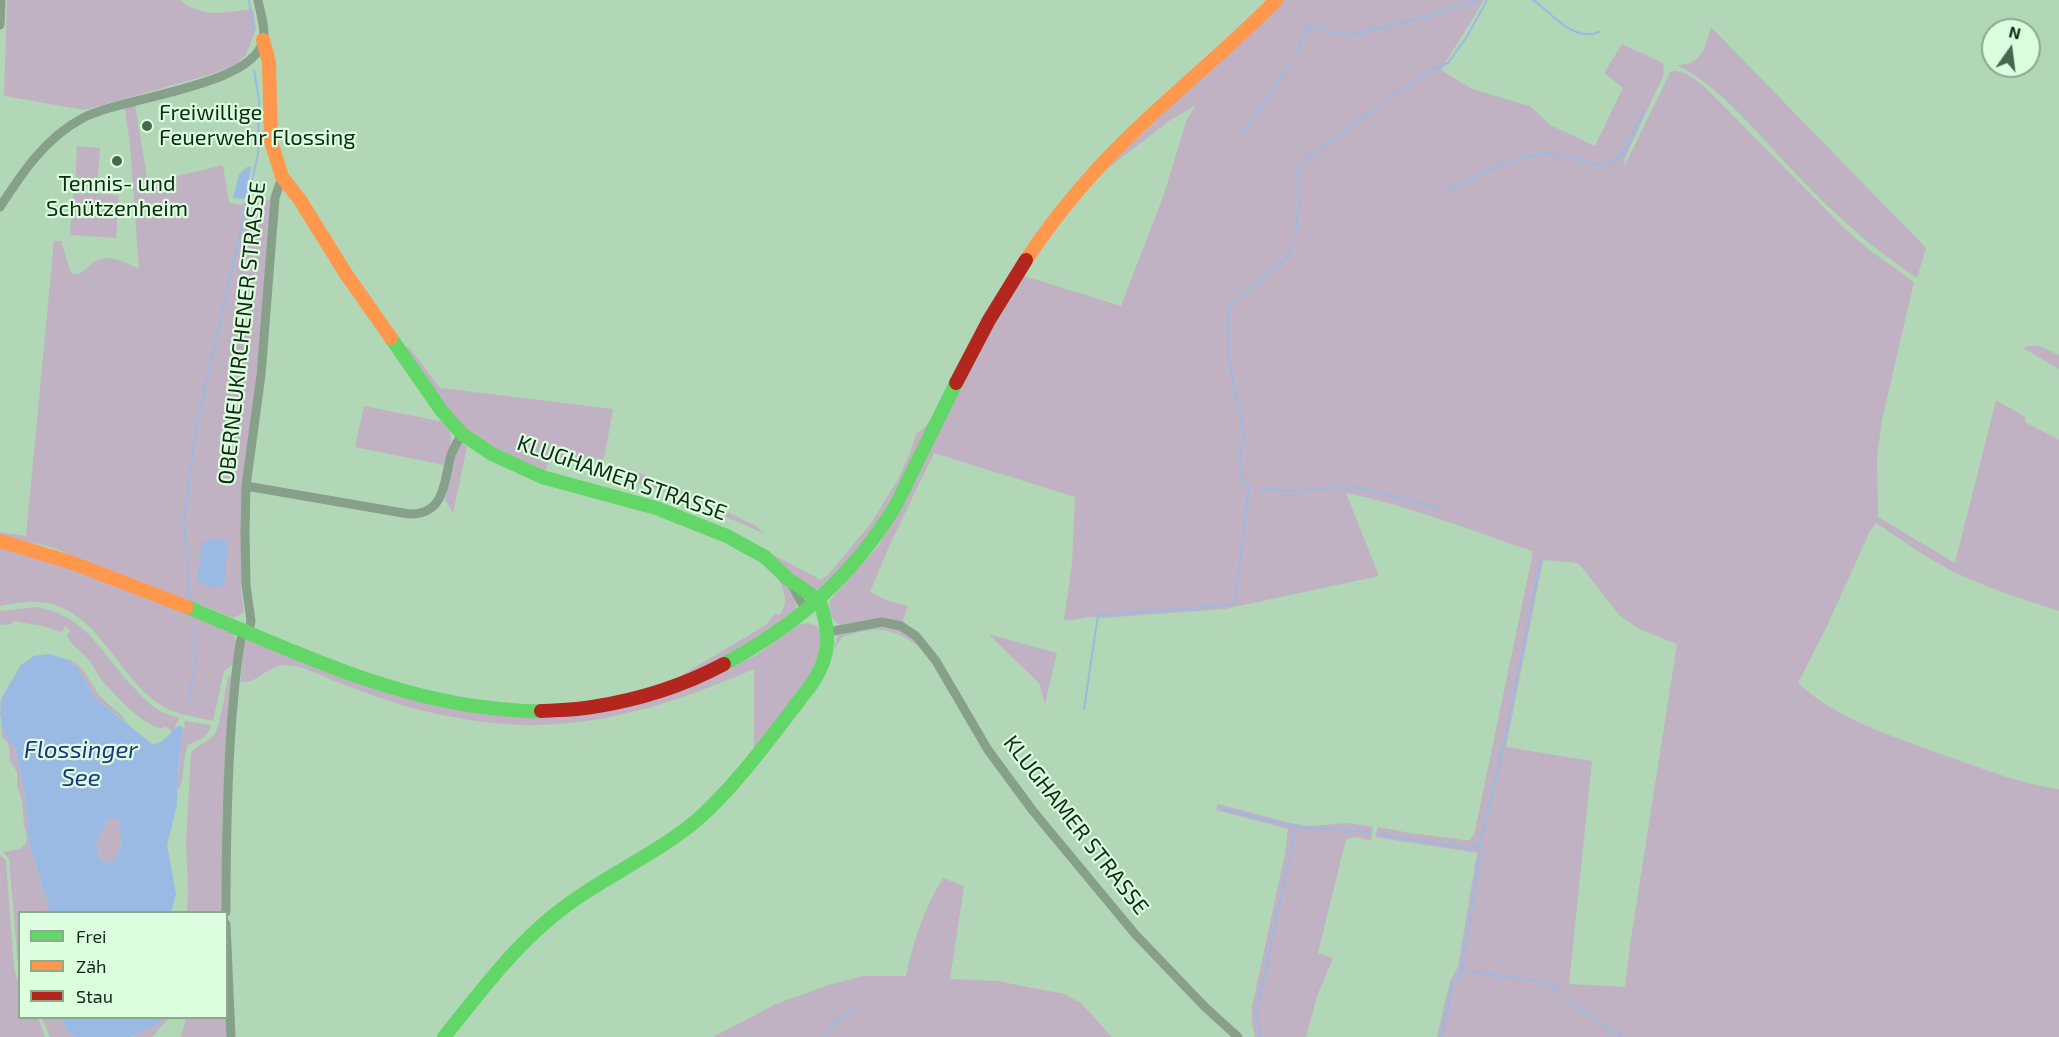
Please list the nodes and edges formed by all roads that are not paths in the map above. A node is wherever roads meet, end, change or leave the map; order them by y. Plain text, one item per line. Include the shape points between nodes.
1 (1, 0) edge
2 (258, 0) edge
3 (1276, 0) edge
4 (0, 25) edge
5 (263, 40) junction
6 (282, 177) junction
7 (0, 207) edge
8 (462, 434) junction
9 (246, 486) junction
10 (0, 541) edge
11 (788, 579) junction
12 (819, 600) junction
13 (806, 611) junction
14 (246, 631) junction
15 (828, 632) junction
16 (226, 911) edge
17 (228, 969) edge
18 (231, 1037) edge
19 (444, 1037) edge
20 (1238, 1037) edge

1 - 4 street
2 - 5 street
3 - 12 main road via 1112,153 1047,230 990,316 887,519
5 - 6 main road, OBERNEUKIRCHENER STRASSE via 269,62 271,141
5 - 7 street via 247,62 216,79 99,111 73,124 41,151
6 - 8 main road, KLUGHAMER STRASSE via 441,411
6 - 9 street, OBERNEUKIRCHENER STRASSE via 276,198 261,375
8 - 9 street via 451,456 439,501 420,513
8 - 11 main road, KLUGHAMER STRASSE via 492,454 542,477 656,508 727,536 765,557
9 - 14 street, OBERNEUKIRCHENER STRASSE via 246,585 251,621
10 - 14 main road via 71,562
11 - 12 main road, KLUGHAMER STRASSE
11 - 13 street, KLUGHAMER STRASSE
12 - 13 main road
12 - 15 main road
13 - 14 main road via 748,653 682,684 622,700 555,710 497,710 416,694 358,676
13 - 15 main road
14 - 16 street, OBERNEUKIRCHENER STRASSE via 236,670 229,763
15 - 19 main road via 827,653 817,676 719,798 682,832 539,928
15 - 20 street, KLUGHAMER STRASSE via 882,622 901,626 915,636 936,661 988,750 1033,811 1135,934
17 - 18 street

